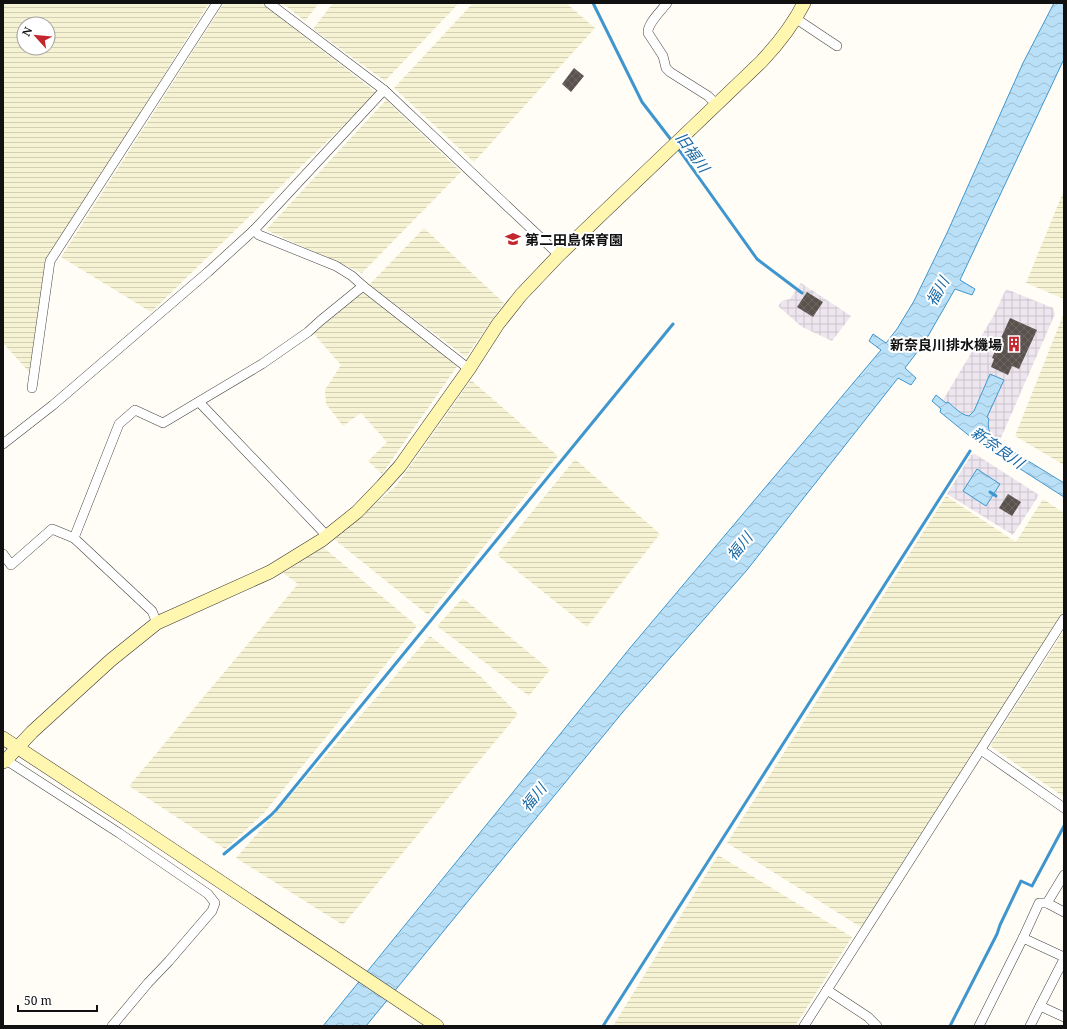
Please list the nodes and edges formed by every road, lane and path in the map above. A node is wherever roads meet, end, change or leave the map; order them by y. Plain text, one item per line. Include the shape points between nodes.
1 (217, 3) edge
2 (269, 3) edge
3 (667, 3) edge
4 (804, 3) edge
5 (795, 18) junction
6 (837, 46) dead end
7 (384, 90) junction
8 (717, 105) junction
9 (254, 230) junction
10 (559, 255) junction
11 (363, 286) junction
12 (469, 369) junction
13 (32, 388) dead end
14 (199, 402) junction
15 (3, 444) edge
16 (327, 536) junction
17 (74, 538) junction
18 (3, 554) edge
19 (1064, 619) edge
20 (157, 623) junction
21 (3, 738) edge
22 (17, 747) junction
23 (980, 750) junction
24 (5, 761) edge
25 (1064, 808) edge
26 (1064, 875) edge
27 (1047, 903) junction
28 (1064, 912) edge
29 (1023, 938) junction
30 (1064, 958) edge
31 (827, 990) junction
32 (1040, 1006) junction
33 (1064, 1017) edge
34 (112, 1026) edge
35 (437, 1026) edge
36 (804, 1026) edge
37 (877, 1026) edge
38 (979, 1026) edge
39 (1030, 1026) edge

1 - 13 street via 50,261
2 - 7 street
3 - 8 street via 649,25 648,33 663,56 666,68
4 - 5 street
5 - 6 street
5 - 8 street via 773,50
7 - 9 street
7 - 10 street
8 - 10 street
9 - 11 street via 259,235 336,266
9 - 15 street via 65,395
10 - 12 street via 498,324
11 - 12 street
11 - 14 street via 308,332 262,364
12 - 16 street via 400,466 357,512
14 - 16 street
14 - 17 street via 163,423 135,410 119,424
16 - 20 street via 270,572
17 - 18 street via 52,528 11,565
17 - 20 street via 152,611
19 - 23 street
20 - 22 street via 110,660
21 - 22 street
22 - 24 street
22 - 35 street
23 - 25 street
23 - 31 street
24 - 34 street via 202,889 215,903 212,911
26 - 27 street
27 - 28 street
27 - 29 street via 1039,903
29 - 30 street
29 - 38 street
30 - 32 street
31 - 36 street
31 - 37 street via 868,1017
32 - 33 street
32 - 39 street

